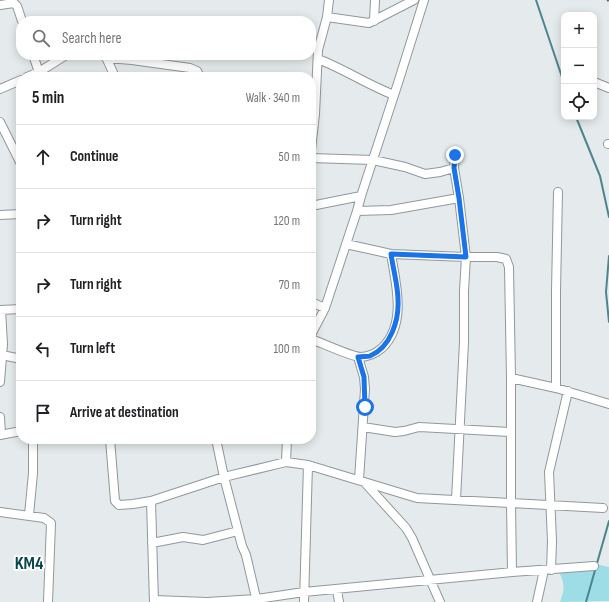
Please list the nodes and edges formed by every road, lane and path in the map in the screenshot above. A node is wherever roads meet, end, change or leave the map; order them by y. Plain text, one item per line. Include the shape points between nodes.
1 (329, 0) edge
2 (375, 0) edge
3 (414, 0) edge
4 (424, 0) edge
5 (3, 3) edge
6 (20, 16) edge
7 (327, 17) junction
8 (374, 21) junction
9 (316, 46) edge
10 (316, 52) edge
11 (318, 59) junction
12 (35, 60) edge
13 (59, 60) edge
14 (107, 60) edge
15 (132, 60) edge
16 (39, 72) edge
17 (43, 72) edge
18 (113, 72) edge
19 (198, 72) edge
20 (16, 82) edge
21 (597, 83) edge
22 (609, 88) edge
23 (0, 89) edge
24 (394, 95) junction
25 (316, 96) edge
26 (0, 122) edge
27 (16, 154) edge
28 (455, 155) dead end
29 (316, 158) edge
30 (373, 160) junction
31 (454, 168) junction
32 (558, 192) dead end
33 (361, 196) junction
34 (459, 198) junction
35 (316, 205) edge
36 (357, 211) junction
37 (16, 214) edge
38 (0, 215) edge
39 (346, 244) junction
40 (391, 254) junction
41 (466, 257) junction
42 (316, 304) edge
43 (325, 308) junction
44 (16, 309) edge
45 (1, 310) edge
46 (316, 325) edge
47 (316, 341) edge
48 (1, 357) edge
49 (358, 357) junction
50 (16, 358) edge
51 (511, 378) junction
52 (0, 382) edge
53 (556, 388) junction
54 (568, 391) junction
55 (609, 404) edge
56 (0, 417) edge
57 (363, 427) junction
58 (459, 430) junction
59 (16, 432) edge
60 (511, 432) junction
61 (0, 435) edge
62 (33, 444) edge
63 (110, 444) edge
64 (217, 444) edge
65 (287, 444) edge
66 (286, 462) junction
67 (308, 465) junction
68 (224, 477) junction
69 (362, 482) junction
70 (456, 500) junction
71 (151, 501) junction
72 (511, 503) junction
73 (551, 506) junction
74 (603, 508) dead end
75 (0, 512) edge
76 (29, 515) junction
77 (238, 531) junction
78 (152, 543) junction
79 (594, 566) dead end
80 (548, 570) junction
81 (512, 572) junction
82 (431, 580) junction
83 (337, 590) junction
84 (304, 592) junction
85 (257, 600) edge
86 (154, 601) edge
87 (48, 602) edge
88 (207, 602) edge
89 (304, 602) edge
90 (338, 602) edge
91 (440, 602) edge
92 (537, 602) edge

1 - 7 street
2 - 8 street
3 - 8 street
4 - 24 street
5 - 6 street via 14,3
7 - 8 street via 363,23
7 - 9 street
10 - 11 street
11 - 24 street
11 - 25 street
12 - 16 street
13 - 17 street
14 - 18 street
15 - 19 street via 190,68
20 - 23 street
21 - 22 street
24 - 30 street
26 - 27 street
28 - 31 street
29 - 30 street
30 - 31 street via 425,174
30 - 33 street
31 - 34 street
32 - 53 street
33 - 35 street
33 - 36 street
34 - 36 street via 391,210
34 - 41 street
36 - 39 street
37 - 38 street
39 - 40 street
39 - 43 street
40 - 41 street
40 - 49 street via 398,301 397,318 387,342 370,356
41 - 51 street via 501,257 508,263
41 - 58 street
42 - 43 street
43 - 46 street
44 - 45 street
45 - 48 street
47 - 49 street
48 - 50 street
48 - 52 street
49 - 57 street via 364,377
51 - 53 street
51 - 60 street
53 - 54 street
54 - 55 street
54 - 73 street via 549,472
56 - 61 street
57 - 58 street via 394,432 419,427
57 - 69 street
58 - 60 street
58 - 70 street
59 - 61 street
60 - 72 street
62 - 76 street
63 - 71 street via 116,503 125,505
64 - 68 street
65 - 66 street
66 - 67 street
66 - 68 street
67 - 69 street
67 - 84 street
68 - 71 street
68 - 77 street
69 - 70 street via 417,498
69 - 82 street via 406,528
70 - 72 street
71 - 78 street
72 - 73 street
72 - 81 street
73 - 74 street
73 - 80 street via 552,541
75 - 76 street
76 - 87 street via 44,518 51,523
77 - 78 street via 204,540 183,536
77 - 85 street
78 - 86 street
79 - 80 street
80 - 81 street
80 - 92 street
81 - 82 street
82 - 83 street
82 - 91 street
83 - 84 street
83 - 90 street
84 - 85 street
84 - 89 street
85 - 88 street
86 - 88 street

